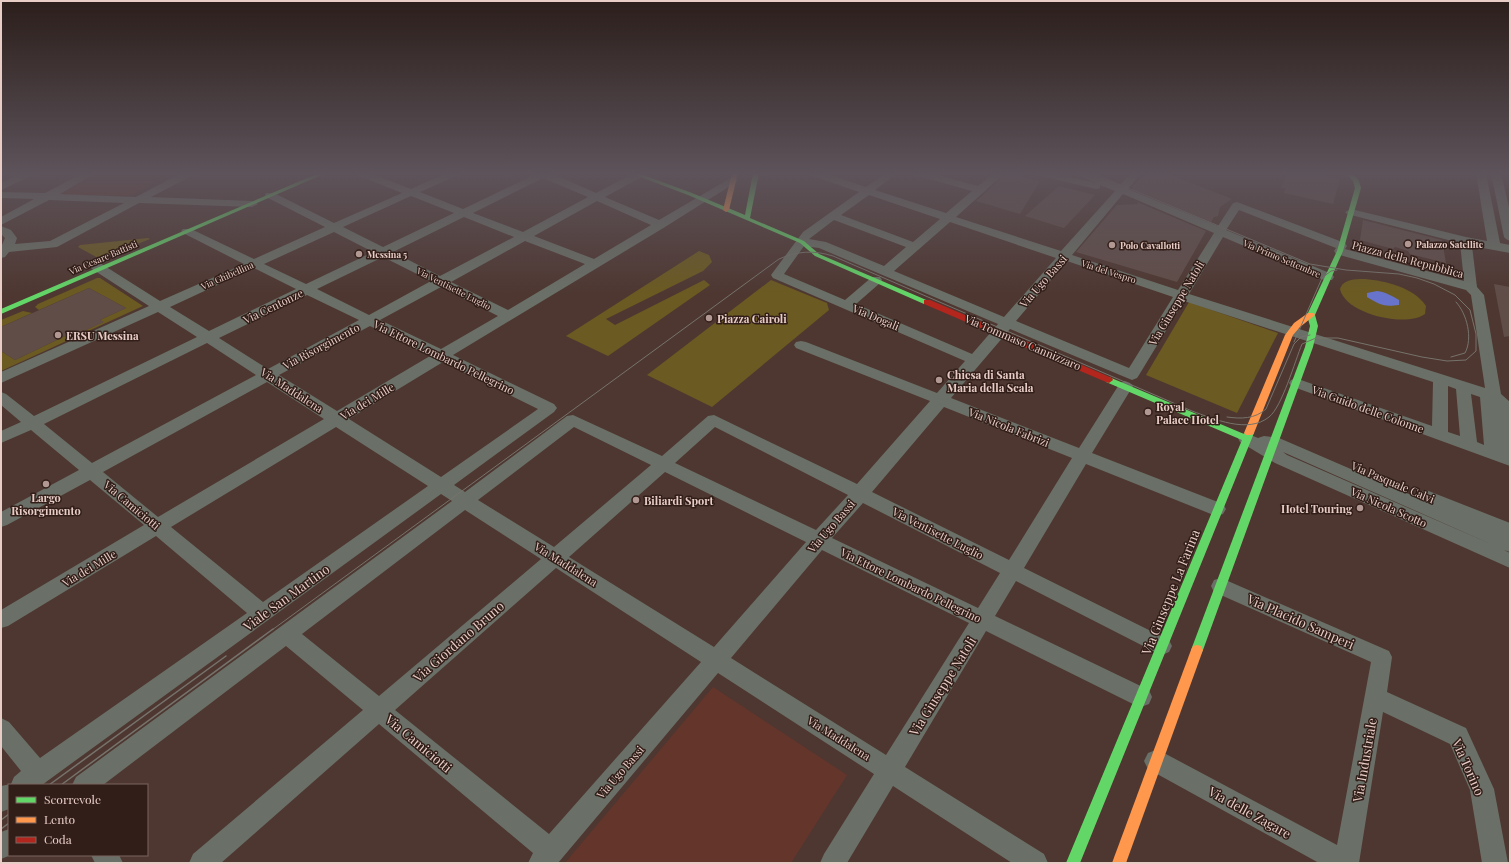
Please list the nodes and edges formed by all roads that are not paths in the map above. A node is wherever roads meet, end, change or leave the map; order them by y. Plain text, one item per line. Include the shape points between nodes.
1 (17, 213) edge
2 (112, 213) edge
3 (223, 213) edge
4 (225, 213) edge
5 (306, 213) edge
6 (363, 213) edge
7 (464, 213) joint
8 (566, 213) edge
9 (633, 213) edge
10 (680, 213) edge
11 (734, 213) edge
12 (748, 213) edge
13 (837, 213) edge
14 (934, 213) edge
15 (953, 213) edge
16 (1101, 213) edge
17 (1181, 213) edge
18 (1231, 213) edge
19 (1260, 213) edge
20 (1351, 213) edge
21 (1355, 213) edge
22 (1488, 213) edge
23 (1505, 213) edge
24 (833, 216) junction
25 (948, 218) junction
26 (747, 219) junction
27 (1, 222) edge
28 (660, 225) junction
29 (333, 227) junction
30 (1222, 229) junction
31 (1, 230) edge
32 (187, 231) junction
33 (524, 236) junction
34 (1510, 237) edge
35 (802, 242) junction
36 (914, 246) junction
37 (1341, 246) junction
38 (1466, 246) junction
39 (1494, 246) junction
40 (1510, 249) edge
41 (4, 251) edge
42 (383, 252) junction
43 (1064, 256) junction
44 (1510, 260) edge
45 (253, 264) junction
46 (595, 264) junction
47 (99, 267) junction
48 (881, 276) junction
49 (1328, 277) junction
50 (441, 281) junction
51 (1470, 281) junction
52 (306, 290) junction
53 (1181, 295) junction
54 (847, 305) junction
55 (159, 306) junction
56 (1, 307) edge
57 (1, 312) edge
58 (1312, 315) junction
59 (509, 316) junction
60 (369, 320) junction
61 (1003, 327) junction
62 (1290, 332) junction
63 (209, 337) junction
64 (1311, 338) junction
65 (801, 345) dead end
66 (442, 356) junction
67 (974, 360) junction
68 (268, 375) junction
69 (1, 378) edge
70 (1440, 379) junction
71 (1129, 381) junction
72 (1296, 383) junction
73 (1463, 386) junction
74 (1494, 396) junction
75 (1, 397) edge
76 (941, 400) junction
77 (549, 408) joint
78 (337, 419) junction
79 (714, 420) joint
80 (32, 423) junction
81 (1440, 435) junction
82 (1, 438) edge
83 (1246, 438) junction
84 (1273, 443) junction
85 (1469, 445) junction
86 (1493, 454) junction
87 (1083, 456) junction
88 (1510, 460) edge
89 (663, 464) junction
90 (90, 471) junction
91 (441, 485) junction
92 (860, 493) junction
93 (466, 501) junction
94 (1217, 509) junction
95 (1, 520) edge
96 (158, 527) junction
97 (1510, 532) edge
98 (819, 540) junction
99 (1510, 545) edge
100 (555, 558) junction
101 (1510, 561) edge
102 (1012, 570) junction
103 (1221, 586) junction
104 (262, 614) junction
105 (1, 620) edge
106 (982, 620) junction
107 (287, 634) junction
108 (1162, 646) junction
109 (1382, 657) joint
110 (716, 660) junction
111 (1141, 697) junction
112 (1375, 697) junction
113 (379, 710) junction
114 (1, 729) edge
115 (1156, 761) junction
116 (890, 771) junction
117 (30, 780) edge
118 (85, 784) edge
119 (546, 858) edge
120 (202, 863) edge
121 (833, 863) edge
122 (1035, 863) edge
123 (1074, 863) edge
124 (1119, 863) edge
125 (1345, 863) edge
126 (1495, 863) edge

1 - 27 street
2 - 41 street via 53,244
3 - 47 main road, Via Cesare Battisti
4 - 32 main road, Via Cesare Battisti
5 - 29 street, Via Ventisette Luglio
6 - 29 street, Via Ghibellina
7 - 33 street
7 - 42 street, Via Centonze
8 - 33 street, Via Risorgimento
9 - 28 street
10 - 28 street, Via dei Mille
11 - 26 main road, Via Tommaso Cannizzaro
12 - 26 main road
13 - 24 street
14 - 25 street, Via del Vespro
15 - 25 street
16 - 43 street, Via Ugo Bassi
17 - 30 street, Via Primo Settembre
18 - 30 street, Via Giuseppe Natoli
19 - 37 street, Via Giuseppe Natoli
20 - 37 main road, Piazza della Repubblica
21 - 38 street
22 - 39 street
23 - 34 street
24 - 35 street via 808,234
24 - 36 street
25 - 36 street
25 - 43 street, Via del Vespro
26 - 35 main road, Via Tommaso Cannizzaro
28 - 46 street, Via dei Mille
29 - 42 street, Via Ventisette Luglio
29 - 45 street, Via Ghibellina
30 - 49 street, Via Primo Settembre
30 - 53 street, Via Giuseppe Natoli
31 - 41 street via 7,232 11,238
32 - 45 street, Via Ettore Lombardo Pellegrino
32 - 47 main road, Via Cesare Battisti
33 - 46 street
33 - 50 street, Via Risorgimento
35 - 48 street, Via Tommaso Cannizzaro via 822,245
35 - 54 street, Via Dogali via 777,275
36 - 48 street
37 - 49 main road, Piazza della Repubblica
37 - 51 street
38 - 39 street
38 - 44 street
38 - 51 street, Piazza della Repubblica
39 - 40 street
42 - 50 street, Via Ventisette Luglio
42 - 52 street, Via Centonze
43 - 53 street, Via del Vespro
43 - 61 street, Via Ugo Bassi
45 - 52 street, Via Ettore Lombardo Pellegrino
45 - 55 street, Via Ghibellina
46 - 59 street, Via dei Mille
47 - 55 street, Via Maddalena
47 - 56 main road, Via Cesare Battisti
47 - 57 main road, Via Cesare Battisti
48 - 54 street
48 - 61 street, Via Tommaso Cannizzaro
49 - 58 main road, Piazza della Repubblica
50 - 59 street, Via Ventisette Luglio
50 - 60 street, Via Risorgimento
51 - 74 street, Piazza della Repubblica via 1477,295
52 - 60 street, Via Ettore Lombardo Pellegrino
52 - 63 street, Via Centonze
53 - 62 street, Via del Vespro
53 - 71 street, Via Giuseppe Natoli
54 - 67 street, Via Dogali
55 - 63 street, Via Maddalena
55 - 69 street, Via Ghibellina
58 - 62 main road via 1299,322
58 - 64 main road via 1314,326
59 - 66 street, Via dei Mille
60 - 66 street, Via Ettore Lombardo Pellegrino
60 - 68 street, Via Risorgimento
61 - 67 street, Via Ugo Bassi
61 - 71 street, Via Tommaso Cannizzaro
62 - 64 street
62 - 83 main road, Via Giuseppe La Farina
63 - 68 street, Via Maddalena
63 - 80 street, Via Centonze
64 - 70 street
64 - 72 main road
65 - 76 street, Via Nicola Fabrizi
66 - 77 street, Via Ettore Lombardo Pellegrino
66 - 78 street, Via dei Mille
67 - 76 street, Via Ugo Bassi
68 - 78 street, Via Maddalena
68 - 90 street, Via Risorgimento
70 - 73 street
70 - 81 street
71 - 83 main road, Via Tommaso Cannizzaro
71 - 87 street, Via Giuseppe Natoli
72 - 81 street, Via Guido delle Colonne
72 - 84 main road
73 - 74 street
73 - 85 street
74 - 86 street via 1487,398
74 - 88 street via 1502,402
75 - 80 street, Via Camiciotti
76 - 87 street, Via Nicola Fabrizi
76 - 92 street, Via Ugo Bassi
77 - 91 street, Viale San Martino
78 - 91 street, Via Maddalena
78 - 96 street, Via dei Mille
79 - 89 street, Via Giordano Bruno
79 - 92 street, Via Ventisette Luglio
80 - 82 street, Via Centonze
80 - 90 street, Via Camiciotti
81 - 85 street, Via Guido delle Colonne
83 - 84 street
83 - 94 main road, Via Giuseppe La Farina
84 - 97 street, Via Pasquale Calvi
84 - 99 street
84 - 101 street, Via Nicola Scotto
84 - 103 main road
85 - 86 street, Via Guido delle Colonne
86 - 88 street, Via Guido delle Colonne
87 - 94 street, Via Nicola Fabrizi
87 - 102 street, Via Giuseppe Natoli
89 - 93 street, Via Ettore Lombardo Pellegrino via 574,420
89 - 98 street, Via Ettore Lombardo Pellegrino
89 - 100 street, Via Giordano Bruno
90 - 95 street, Via Risorgimento
90 - 96 street, Via Camiciotti
91 - 93 street, Via Maddalena
91 - 104 street, Viale San Martino
92 - 98 street, Via Ugo Bassi
92 - 102 street, Via Ventisette Luglio
93 - 100 street, Via Maddalena
93 - 107 street
94 - 108 main road, Via Giuseppe La Farina
96 - 104 street, Via Camiciotti
96 - 105 street, Via dei Mille
98 - 106 street, Via Ettore Lombardo Pellegrino
98 - 110 street, Via Ugo Bassi
100 - 110 street, Via Maddalena
100 - 113 street, Via Giordano Bruno
102 - 106 street, Via Giuseppe Natoli
102 - 108 street, Via Ventisette Luglio
103 - 109 street, Via Placido Samperi
103 - 115 main road
104 - 117 street, Viale San Martino
106 - 111 street, Via Ettore Lombardo Pellegrino
106 - 116 street, Via Giuseppe Natoli
107 - 113 street, Via Camiciotti
107 - 118 street
108 - 111 main road, Via Giuseppe La Farina
109 - 112 street, Via Industriale
110 - 116 street, Via Maddalena
110 - 119 street, Via Ugo Bassi
111 - 123 main road, Via Giuseppe La Farina
112 - 125 street, Via Industriale
112 - 126 street, Via Torino via 1458,736 1482,789
113 - 119 street, Via Camiciotti
113 - 120 street, Via Giordano Bruno
114 - 117 street
115 - 124 main road
115 - 125 street, Via delle Zagare
116 - 121 street, Via Giuseppe Natoli
116 - 122 street, Via Maddalena

